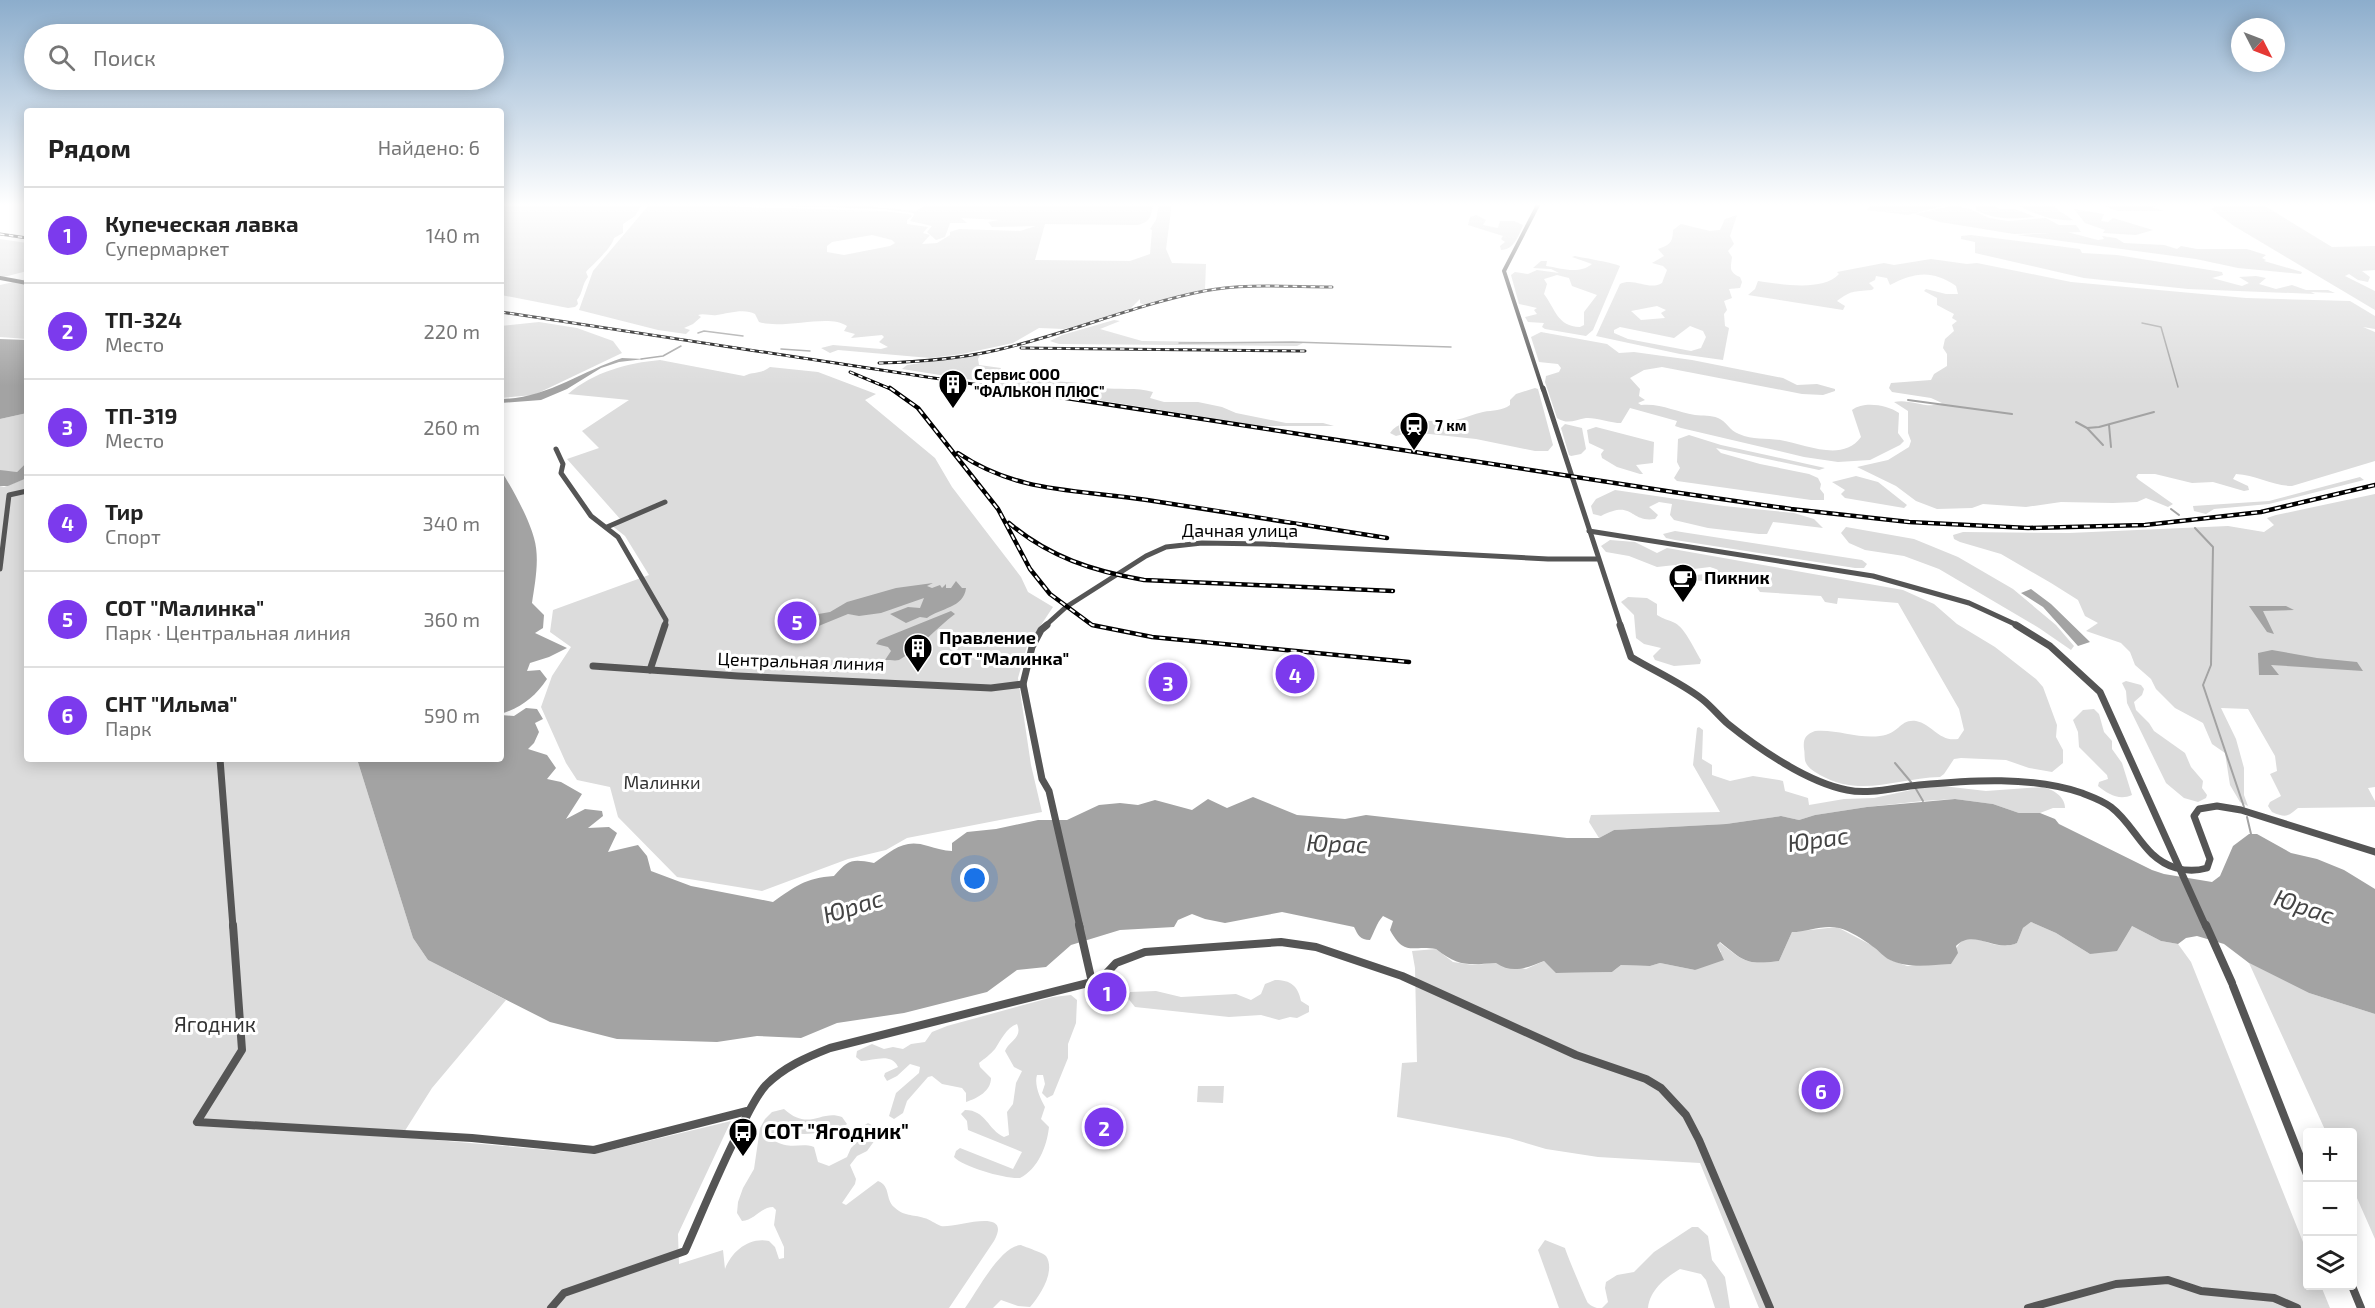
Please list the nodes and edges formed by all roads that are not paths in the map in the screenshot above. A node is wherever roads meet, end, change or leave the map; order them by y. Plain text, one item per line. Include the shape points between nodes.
1 (1508, 264) edge
2 (0, 278) edge
3 (24, 283) edge
4 (556, 449) dead end
5 (24, 492) edge
6 (665, 502) dead end
7 (607, 527) junction
8 (1589, 531) junction
9 (1597, 559) junction
10 (0, 569) edge
11 (593, 666) dead end
12 (650, 670) junction
13 (1023, 684) junction
14 (220, 762) edge
15 (2375, 852) edge
16 (1092, 982) junction
17 (747, 1111) junction
18 (2303, 1167) edge
19 (2354, 1290) edge
20 (551, 1308) edge
21 (1770, 1308) edge
22 (2028, 1308) edge
23 (2297, 1308) edge
24 (2361, 1308) edge

1 - 8 street via 1504,271
2 - 3 street
4 - 7 street via 566,481 598,524
5 - 10 street via 9,495
6 - 7 street
7 - 12 street via 618,537 666,620
8 - 9 street
8 - 18 street via 1873,576 1967,601 2013,621 2062,653 2100,692 2233,985
9 - 13 street, Дачная улица via 1264,544 1167,547 1146,556 1057,614 1032,646
9 - 15 street via 1631,657 1703,700 1752,741 1833,786 1871,790 1948,782 2057,787 2113,808 2151,857 2175,868 2198,872 2206,868 2210,859 2194,816 2199,809 2217,806
11 - 12 street, Центральная линия
12 - 13 street, Центральная линия via 991,687
13 - 16 street, Дачная улица
14 - 17 street via 242,1050 196,1122 472,1138 594,1150
16 - 17 street via 830,1048 784,1070 766,1085
16 - 21 street via 1101,979 1116,963 1145,952 1281,942 1316,947 1402,976 1576,1055 1646,1079 1661,1088 1686,1115 1700,1140
17 - 20 street via 685,1251 564,1293
19 - 24 street
22 - 23 street via 2116,1284 2168,1280 2201,1290 2274,1298

